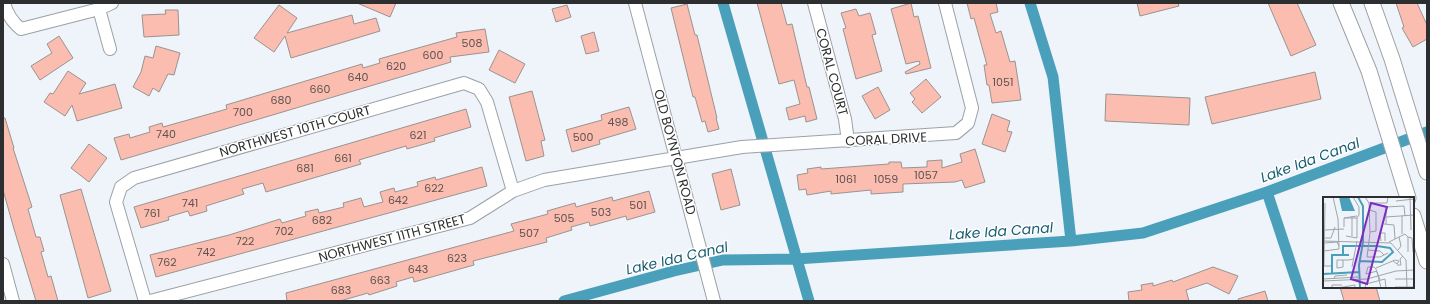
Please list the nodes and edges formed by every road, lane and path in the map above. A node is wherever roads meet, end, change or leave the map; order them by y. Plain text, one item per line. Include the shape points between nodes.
1 (4, 3) edge
2 (112, 3) edge
3 (635, 3) edge
4 (814, 3) edge
5 (945, 3) edge
6 (1341, 3) edge
7 (1372, 3) edge
8 (99, 9) junction
9 (110, 49) dead end
10 (848, 141) junction
11 (676, 158) junction
12 (1425, 166) edge
13 (513, 191) junction
14 (1408, 197) edge
15 (1414, 219) edge
16 (1427, 262) edge
17 (3, 264) edge
18 (713, 298) edge
19 (13, 301) edge
20 (145, 301) edge
21 (150, 301) edge

1 - 8 street via 14,24 21,29
2 - 8 street
3 - 11 street, OLD BOYNTON ROAD
4 - 10 street, CORAL COURT via 845,119
5 - 10 street, CORAL DRIVE via 972,108 968,123 963,130 948,135
6 - 14 main road via 1369,71
7 - 12 main road
8 - 9 street
10 - 11 street, CORAL DRIVE via 742,147
11 - 13 street, NORTHWEST 11TH STREET via 544,180
11 - 18 street, OLD BOYNTON ROAD
13 - 20 street, NORTHWEST 10TH COURT via 487,102 479,89 472,85 456,84 234,148 134,178 121,187 116,202
13 - 21 street, NORTHWEST 11TH STREET via 470,218
15 - 16 main road
17 - 19 street

